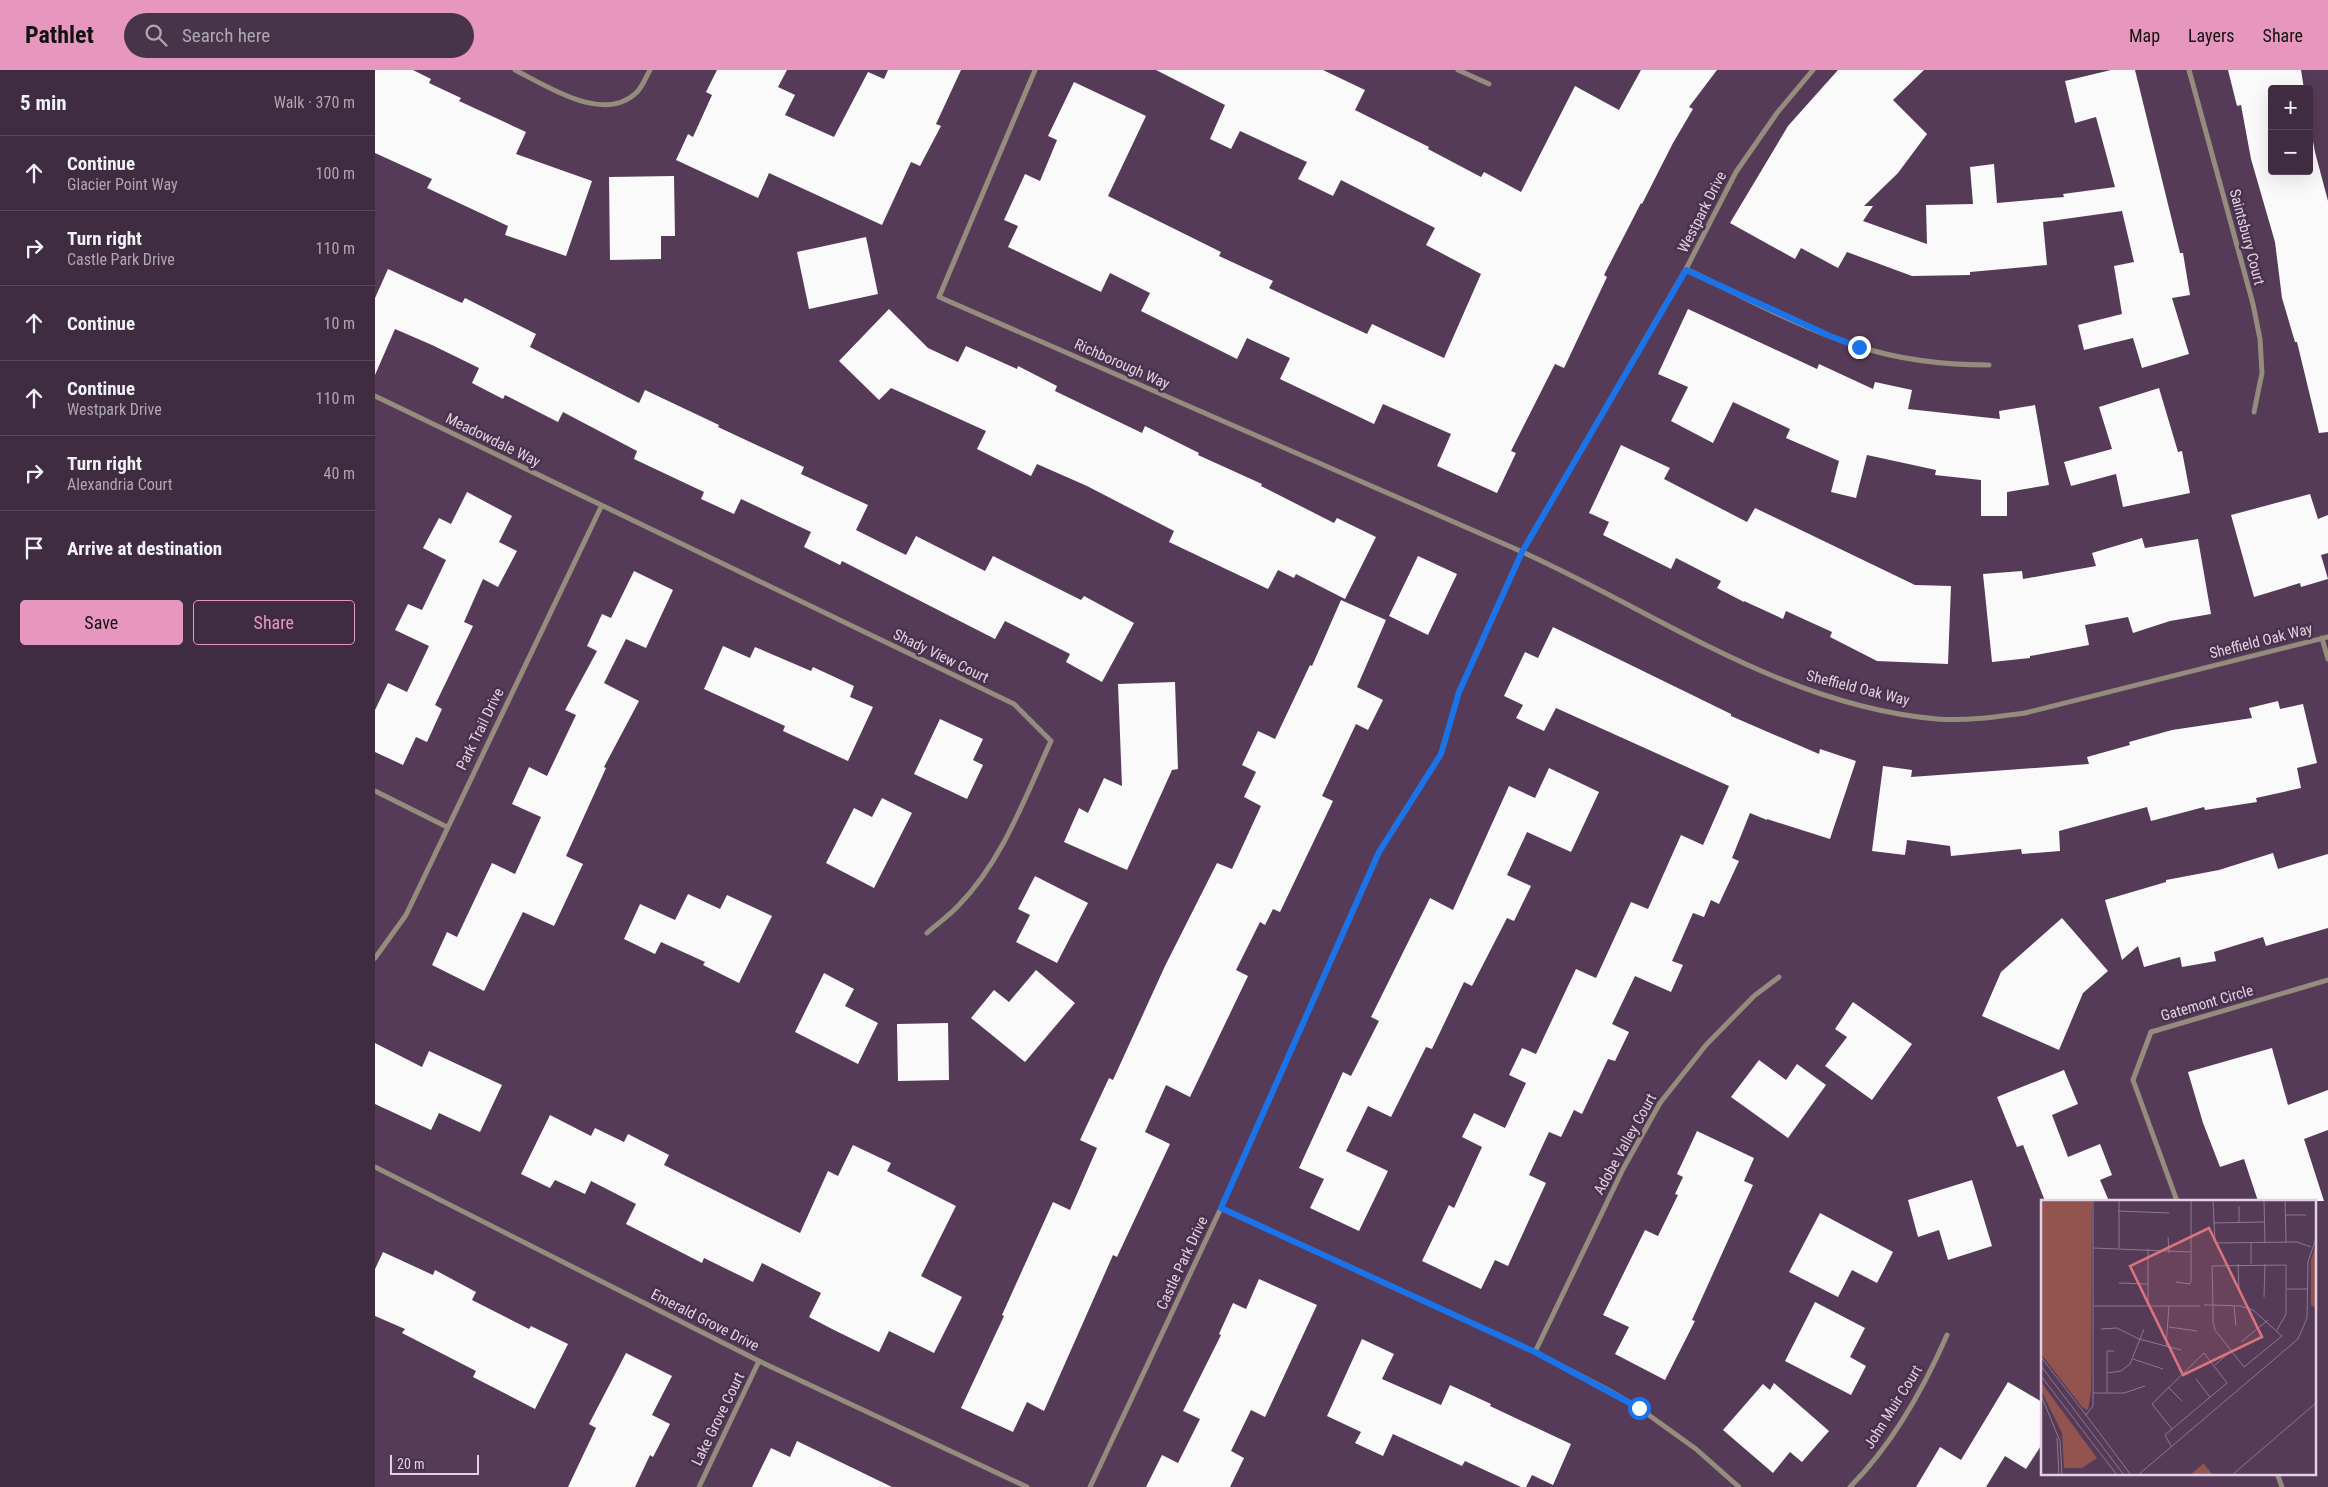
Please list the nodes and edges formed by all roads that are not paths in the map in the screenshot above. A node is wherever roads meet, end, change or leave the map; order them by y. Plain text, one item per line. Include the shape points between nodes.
1 (515, 70) edge
2 (650, 70) edge
3 (1035, 70) edge
4 (1458, 70) edge
5 (1813, 70) edge
6 (2189, 70) edge
7 (1489, 84) dead end
8 (1686, 270) junction
9 (1989, 365) dead end
10 (375, 396) edge
11 (2254, 412) dead end
12 (601, 507) junction
13 (1522, 552) junction
14 (2325, 637) edge
15 (2328, 659) edge
16 (1459, 692) joint
17 (1441, 754) joint
18 (375, 791) edge
19 (447, 827) junction
20 (927, 932) dead end
21 (375, 958) edge
22 (1779, 977) dead end
23 (2328, 980) edge
24 (375, 1167) edge
25 (2177, 1200) edge
26 (1221, 1208) junction
27 (1947, 1335) dead end
28 (1535, 1352) junction
29 (759, 1361) junction
30 (2277, 1474) edge
31 (699, 1487) edge
32 (1027, 1487) edge
33 (1090, 1487) edge
34 (1739, 1487) edge
35 (1850, 1487) edge
36 (2282, 1487) edge

1 - 2 street via 578,101 618,104 637,93
3 - 13 street, Richborough Way via 939,297
4 - 7 street
5 - 8 street, Westpark Drive via 1777,113 1736,172
6 - 11 street, Saintsbury Court via 2260,339 2262,373
8 - 9 street via 1859,347 1920,361
8 - 13 street, Westpark Drive
10 - 12 street, Meadowdale Way
12 - 19 street, Park Trail Drive
12 - 20 street, Shady View Court via 1014,704 1051,740 1005,842 988,869 959,906
13 - 14 street, Sheffield Oak Way via 1772,676 1828,697 1891,713 1939,719 2025,713
13 - 16 street, Westpark Drive
14 - 15 street
16 - 17 lane
17 - 26 street, Castle Park Drive via 1379,852
18 - 19 street
19 - 21 street, Park Trail Drive via 406,915
22 - 28 street, Adobe Valley Court via 1754,996 1706,1045 1660,1103 1623,1169
23 - 25 street, Gatemont Circle via 2151,1032 2133,1080
24 - 29 street, Emerald Grove Drive
26 - 28 street
26 - 33 street, Castle Park Drive
27 - 35 street, John Muir Court via 1928,1379 1895,1432
28 - 34 street via 1639,1408 1696,1449
29 - 31 street, Lake Grove Court
29 - 32 street, Emerald Grove Drive
30 - 36 street

